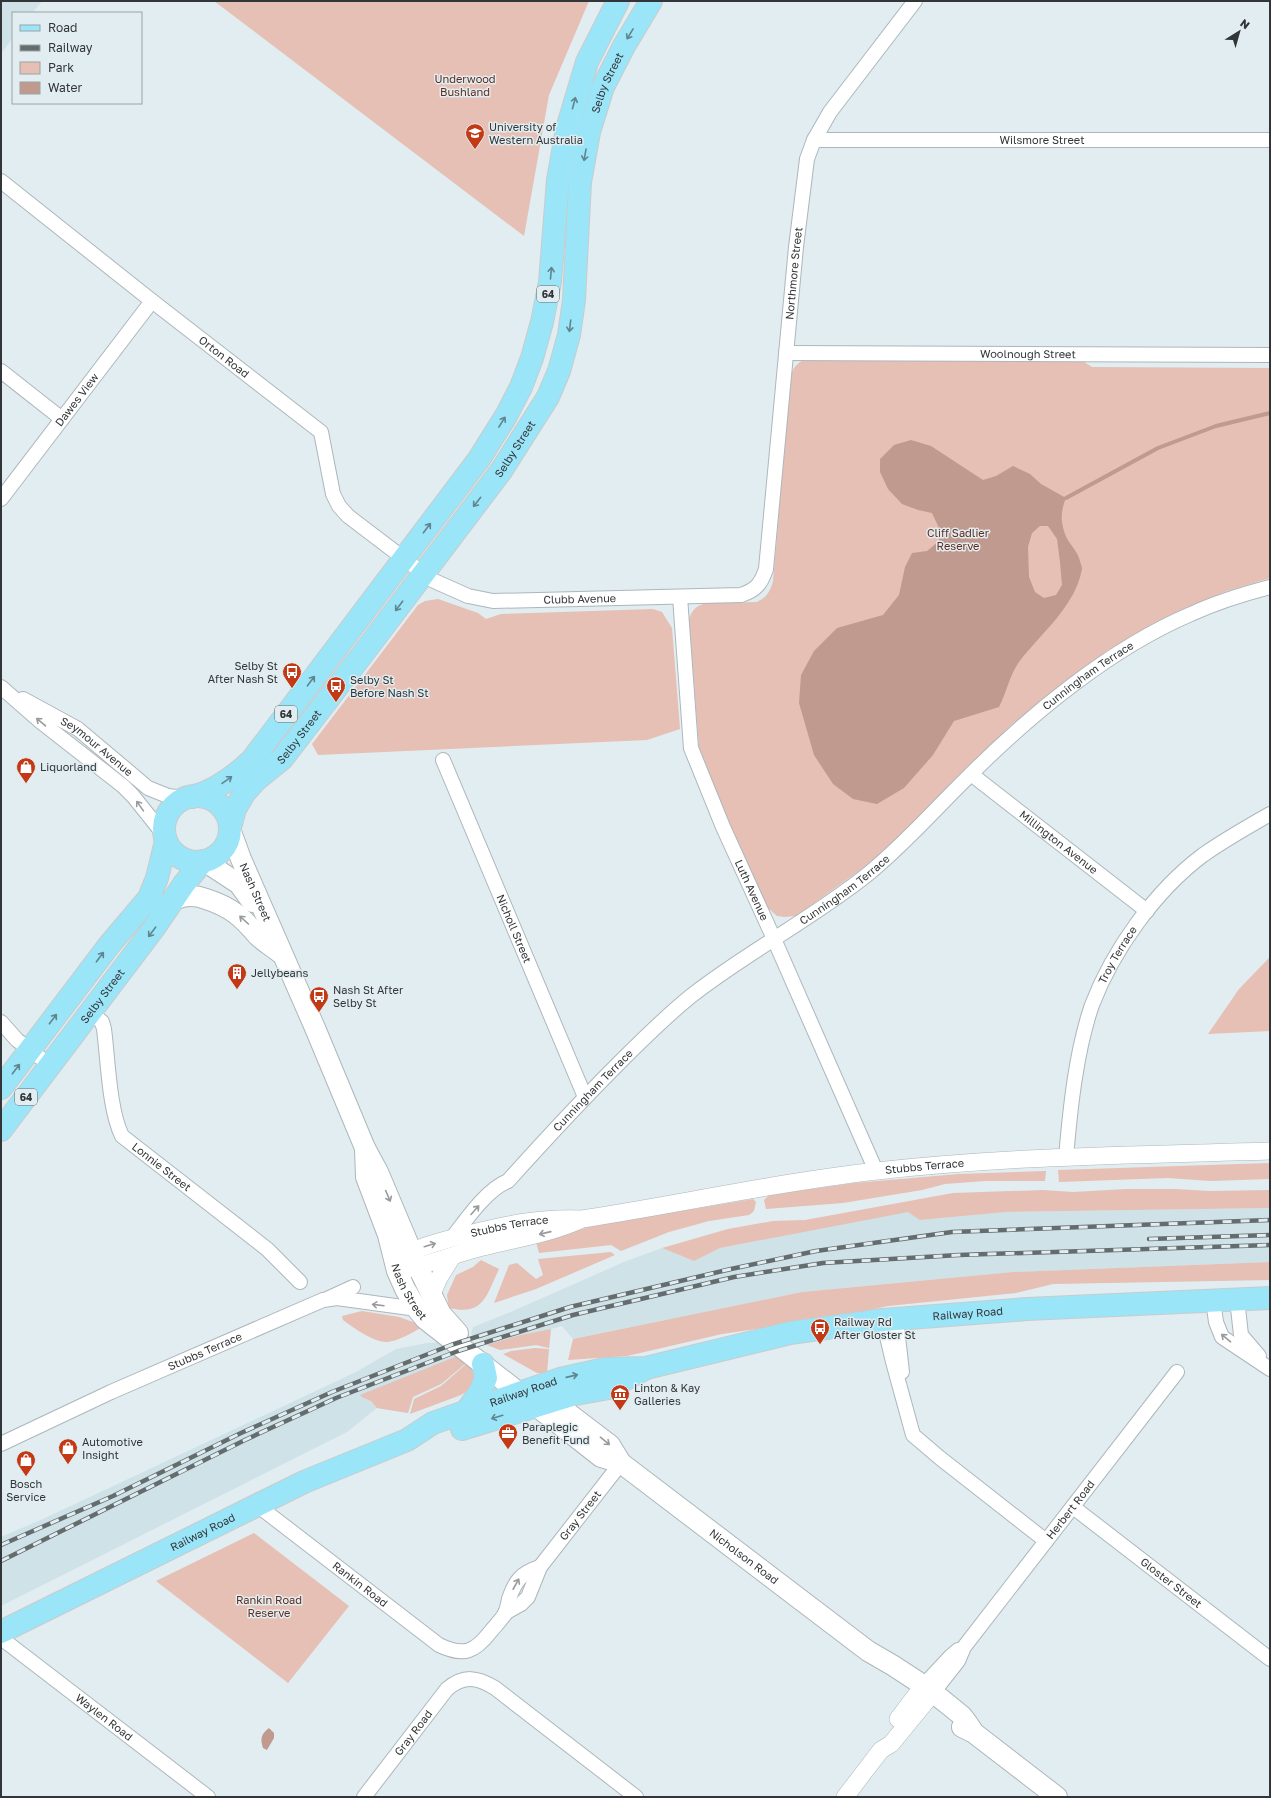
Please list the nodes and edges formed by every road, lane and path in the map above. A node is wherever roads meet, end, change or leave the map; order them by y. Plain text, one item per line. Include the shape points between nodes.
1 (618, 1) edge
2 (650, 1) edge
3 (915, 1) edge
4 (814, 140) junction
5 (1270, 140) edge
6 (1, 181) edge
7 (152, 301) junction
8 (786, 353) junction
9 (1270, 355) edge
10 (1, 371) edge
11 (521, 387) junction
12 (548, 397) junction
13 (62, 419) junction
14 (1, 498) edge
15 (404, 559) junction
16 (423, 575) junction
17 (762, 580) joint
18 (1270, 587) edge
19 (680, 597) junction
20 (4, 689) edge
21 (443, 760) dead end
22 (971, 774) junction
23 (189, 798) junction
24 (1270, 814) edge
25 (230, 828) junction
26 (166, 838) junction
27 (203, 861) junction
28 (174, 900) junction
29 (1147, 911) junction
30 (774, 938) junction
31 (283, 956) junction
32 (90, 1012) junction
33 (1, 1022) edge
34 (30, 1050) junction
35 (50, 1065) junction
36 (1, 1088) edge
37 (585, 1097) junction
38 (1, 1130) edge
39 (364, 1148) junction
40 (1270, 1152) edge
41 (1066, 1158) junction
42 (876, 1171) junction
43 (582, 1219) junction
44 (452, 1238) junction
45 (452, 1257) junction
46 (414, 1259) junction
47 (396, 1266) junction
48 (300, 1282) dead end
49 (353, 1288) dead end
50 (1270, 1298) edge
51 (1237, 1299) junction
52 (323, 1300) junction
53 (1213, 1300) junction
54 (424, 1303) junction
55 (890, 1320) junction
56 (483, 1364) junction
57 (1270, 1369) edge
58 (1178, 1372) dead end
59 (535, 1397) junction
60 (466, 1412) junction
61 (407, 1440) junction
62 (1, 1444) edge
63 (621, 1463) junction
64 (257, 1505) junction
65 (1073, 1507) junction
66 (1046, 1541) junction
67 (1, 1632) edge
68 (1, 1638) edge
69 (469, 1651) joint
70 (1270, 1659) edge
71 (924, 1694) junction
72 (208, 1797) edge
73 (364, 1797) edge
74 (636, 1797) edge
75 (844, 1797) edge
76 (1057, 1797) edge

11 -> 1 main road, Selby Street / 64 via 542,322 550,282 558,180 567,129 588,62
2 -> 12 main road, Selby Street / 64 via 602,87 589,132 580,182 574,300 569,335 559,371
3 - 4 street, Northmore Street via 830,112
4 - 5 street, Wilsmore Street
4 - 8 street, Northmore Street via 807,159 800,201
6 - 7 street, Orton Road
7 - 13 street, Dawes View
7 - 15 street, Orton Road via 322,432 332,488 339,506
8 - 9 street, Woolnough Street
8 - 17 street, Northmore Street via 766,569
10 - 13 street
11 - 12 main road
15 -> 11 main road, Selby Street / 64 via 479,459
12 -> 16 main road, Selby Street / 64 via 501,471
13 - 14 street, Dawes View
15 - 16 street, Clubb Avenue
23 -> 15 main road, Selby Street / 64 via 219,786 252,760
16 - 19 street, Clubb Avenue via 456,592 493,601
16 -> 25 main road, Selby Street / 64 via 282,759 245,792 233,814
17 - 19 street, Clubb Avenue via 751,592 741,595
18 - 22 street, Cunningham Terrace via 1191,614 1117,654 1054,701
19 - 30 street, Luth Avenue via 691,748 714,806
20 - 23 street, Seymour Avenue via 78,729 148,788 168,796
26 -> 20 street, Seymour Avenue via 123,786 41,722
21 - 37 street, Nicholl Street
22 - 29 street, Millington Avenue
22 - 30 street, Cunningham Terrace via 909,837 868,874
23 - 25 main road via 205,797 219,805 227,816
23 - 26 main road, 64 via 176,803 168,813 165,823
24 - 29 street, Troy Terrace via 1202,856 1171,882
25 - 27 main road, 64 via 228,840 222,850 212,859
25 - 31 main road, Nash Street
26 - 27 main road via 171,850 179,856 189,861
34 -> 26 main road via 110,944 149,898 157,878
27 - 28 main road, Selby Street
27 - 31 main road, Nash Street via 244,889
31 -> 28 main road via 229,908 193,896 183,896
28 -> 32 main road, Selby Street
29 - 41 street, Troy Terrace via 1127,939 1092,1006 1074,1091
30 - 37 street, Cunningham Terrace via 718,975 658,1024
30 - 42 street, Luth Avenue
31 - 39 main road, Nash Street
32 - 35 main road, Selby Street / 64
32 - 48 street, Lonnie Street via 102,1022 104,1029 114,1108 122,1136 266,1249
33 - 34 street
34 - 35 street
36 -> 34 main road, 64
35 - 38 main road, Selby Street / 64
44 -> 37 street, Cunningham Terrace via 469,1216 499,1185 508,1181
39 -> 46 main road, Nash Street via 378,1172
39 - 47 main road, Nash Street via 366,1177 388,1235
40 - 41 street, Stubbs Terrace
41 - 42 street, Stubbs Terrace via 985,1161
42 - 43 street, Stubbs Terrace via 758,1188
43 - 44 street, Stubbs Terrace via 553,1218 510,1224
43 -> 45 street, Stubbs Terrace via 556,1230
46 -> 44 street, Stubbs Terrace
45 - 46 street, Stubbs Terrace
45 - 54 street
46 - 47 street, Stubbs Terrace
46 - 54 main road, Nash Street
47 - 54 main road, Nash Street via 405,1289
49 - 52 street
50 - 51 main road, Railway Road
51 - 53 main road, Railway Road
51 - 57 street via 1241,1335
54 -> 52 street, Stubbs Terrace via 337,1298
52 - 62 street, Stubbs Terrace via 111,1392
53 - 55 main road, Railway Road via 1027,1309
57 -> 53 street via 1222,1336 1216,1322
54 - 56 main road, Nash Street via 425,1318
54 - 59 main road, Nash Street via 441,1314 458,1333 479,1350 499,1360
55 - 59 main road, Railway Road via 790,1333 646,1368 605,1369 560,1379
55 - 66 street via 892,1362 913,1435
56 - 59 main road, Nash Street
56 - 60 main road via 486,1378
58 - 65 street, Herbert Road
59 - 60 main road, Railway Road
59 -> 61 main road, Railway Road via 441,1436
59 - 63 main road, Nicholson Road via 601,1457
60 - 61 main road, Railway Road via 433,1423
61 - 64 main road, Railway Road via 351,1461
63 - 69 street, Gray Street via 540,1567 520,1577 514,1586 505,1613 482,1643
63 - 71 main road, Nicholson Road via 868,1651 895,1666
64 - 67 main road, Railway Road
64 - 69 street, Rankin Road via 439,1645 451,1651
65 - 66 street, Herbert Road
65 - 70 street, Gloster Street
66 - 71 street, Herbert Road via 964,1647 951,1656
68 - 72 street, Waylen Road
71 - 75 street, Herbert Road via 891,1744 881,1750
71 - 76 main road, Nicholson Road via 962,1716 974,1733
73 - 74 street, Gray Road via 447,1689 456,1682 469,1679 483,1681 495,1688

